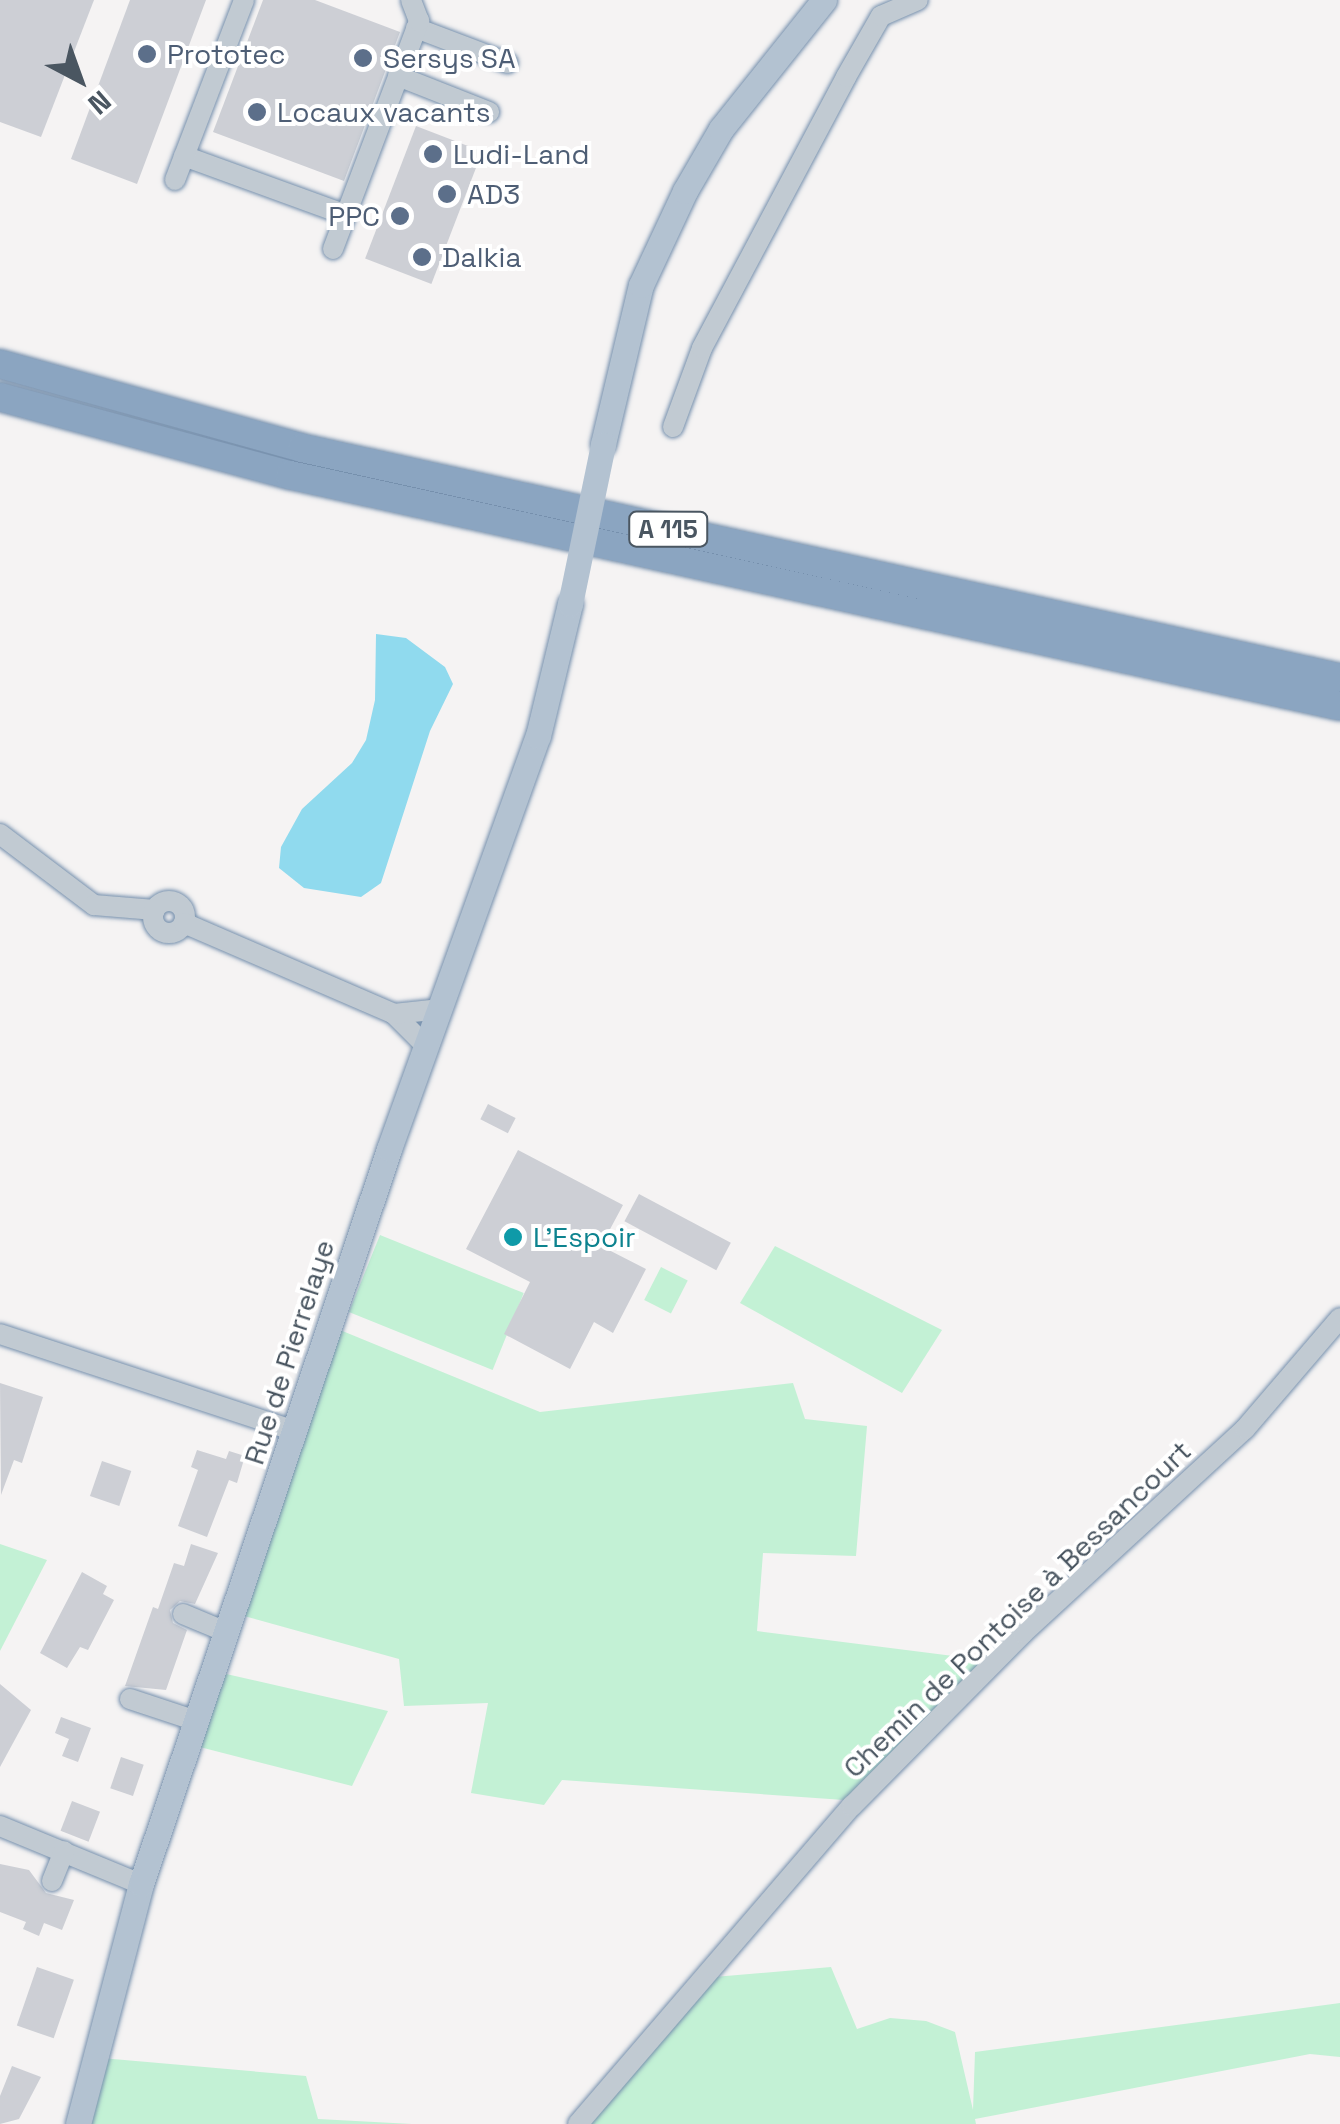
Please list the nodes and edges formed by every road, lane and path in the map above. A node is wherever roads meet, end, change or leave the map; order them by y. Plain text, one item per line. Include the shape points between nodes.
1 (244, 0) edge
2 (411, 0) edge
3 (918, 0) edge
4 (821, 3) edge
5 (416, 28) junction
6 (508, 64) dead end
7 (398, 76) junction
8 (490, 112) dead end
9 (184, 156) junction
10 (174, 180) dead end
11 (346, 215) junction
12 (334, 249) dead end
13 (0, 364) edge
14 (0, 397) edge
15 (672, 427) dead end
16 (1340, 678) edge
17 (1340, 706) edge
18 (0, 834) edge
19 (441, 1009) junction
20 (394, 1014) junction
21 (427, 1046) junction
22 (1340, 1318) edge
23 (0, 1334) edge
24 (295, 1431) junction
25 (183, 1614) dead end
26 (226, 1632) junction
27 (130, 1699) dead end
28 (196, 1721) junction
29 (0, 1826) edge
30 (64, 1851) junction
31 (52, 1881) dead end
32 (141, 1884) junction
33 (78, 2124) edge
34 (578, 2124) edge

1 - 9 street
2 - 5 street
3 - 15 street via 882,16 846,77 702,348
4 - 19 main road, Rue de Pierrelaye, bridge via 721,129 641,285 538,736
5 - 6 street
5 - 7 street
7 - 8 street
7 - 11 street
9 - 10 street
9 - 11 street
11 - 12 street
13 - 16 highway, A 115 via 302,448
14 - 17 highway, A 115 via 290,475
18 - 20 street via 94,905 154,910 162,902 180,904 184,923
19 - 20 street
19 - 21 main road, Rue de Pierrelaye
20 - 21 street
21 - 24 main road, Rue de Pierrelaye
22 - 34 street, Chemin de Pontoise à Bessancourt via 1245,1429 1014,1642 852,1806
23 - 24 street
24 - 26 main road, Rue de Pierrelaye
25 - 26 street
26 - 28 main road, Rue de Pierrelaye
27 - 28 street
28 - 32 main road, Rue de Pierrelaye
29 - 30 street
30 - 31 street
30 - 32 street
32 - 33 main road, Rue de Pierrelaye

